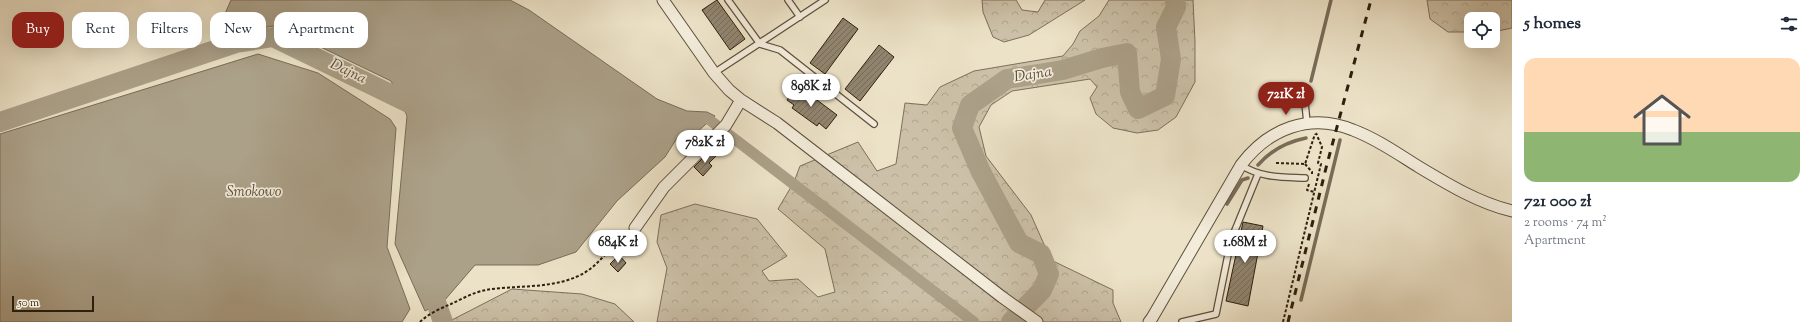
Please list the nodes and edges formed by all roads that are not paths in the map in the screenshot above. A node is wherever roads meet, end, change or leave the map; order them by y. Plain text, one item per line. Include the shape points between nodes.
1 (663, 0) edge
2 (728, 0) edge
3 (788, 0) edge
4 (826, 0) edge
5 (800, 17) junction
6 (760, 44) junction
7 (714, 73) junction
8 (1308, 94) dead end
9 (741, 100) junction
10 (1307, 123) junction
11 (874, 124) dead end
12 (1241, 164) junction
13 (1258, 174) junction
14 (1305, 178) dead end
15 (1512, 212) edge
16 (635, 228) road end
17 (1153, 321) edge
18 (1037, 322) edge
19 (1182, 322) edge

1 - 7 street
2 - 6 lane
3 - 5 lane
4 - 5 lane
5 - 6 lane
6 - 7 lane
6 - 11 lane via 780,50
7 - 9 street
8 - 10 lane via 1305,104
9 - 16 street via 726,125 664,187
9 - 18 street via 778,123
10 - 12 street via 1270,136
10 - 15 street via 1331,123 1354,130 1465,193
12 - 13 lane
12 - 17 street
13 - 14 lane
13 - 19 lane via 1231,240 1216,314

